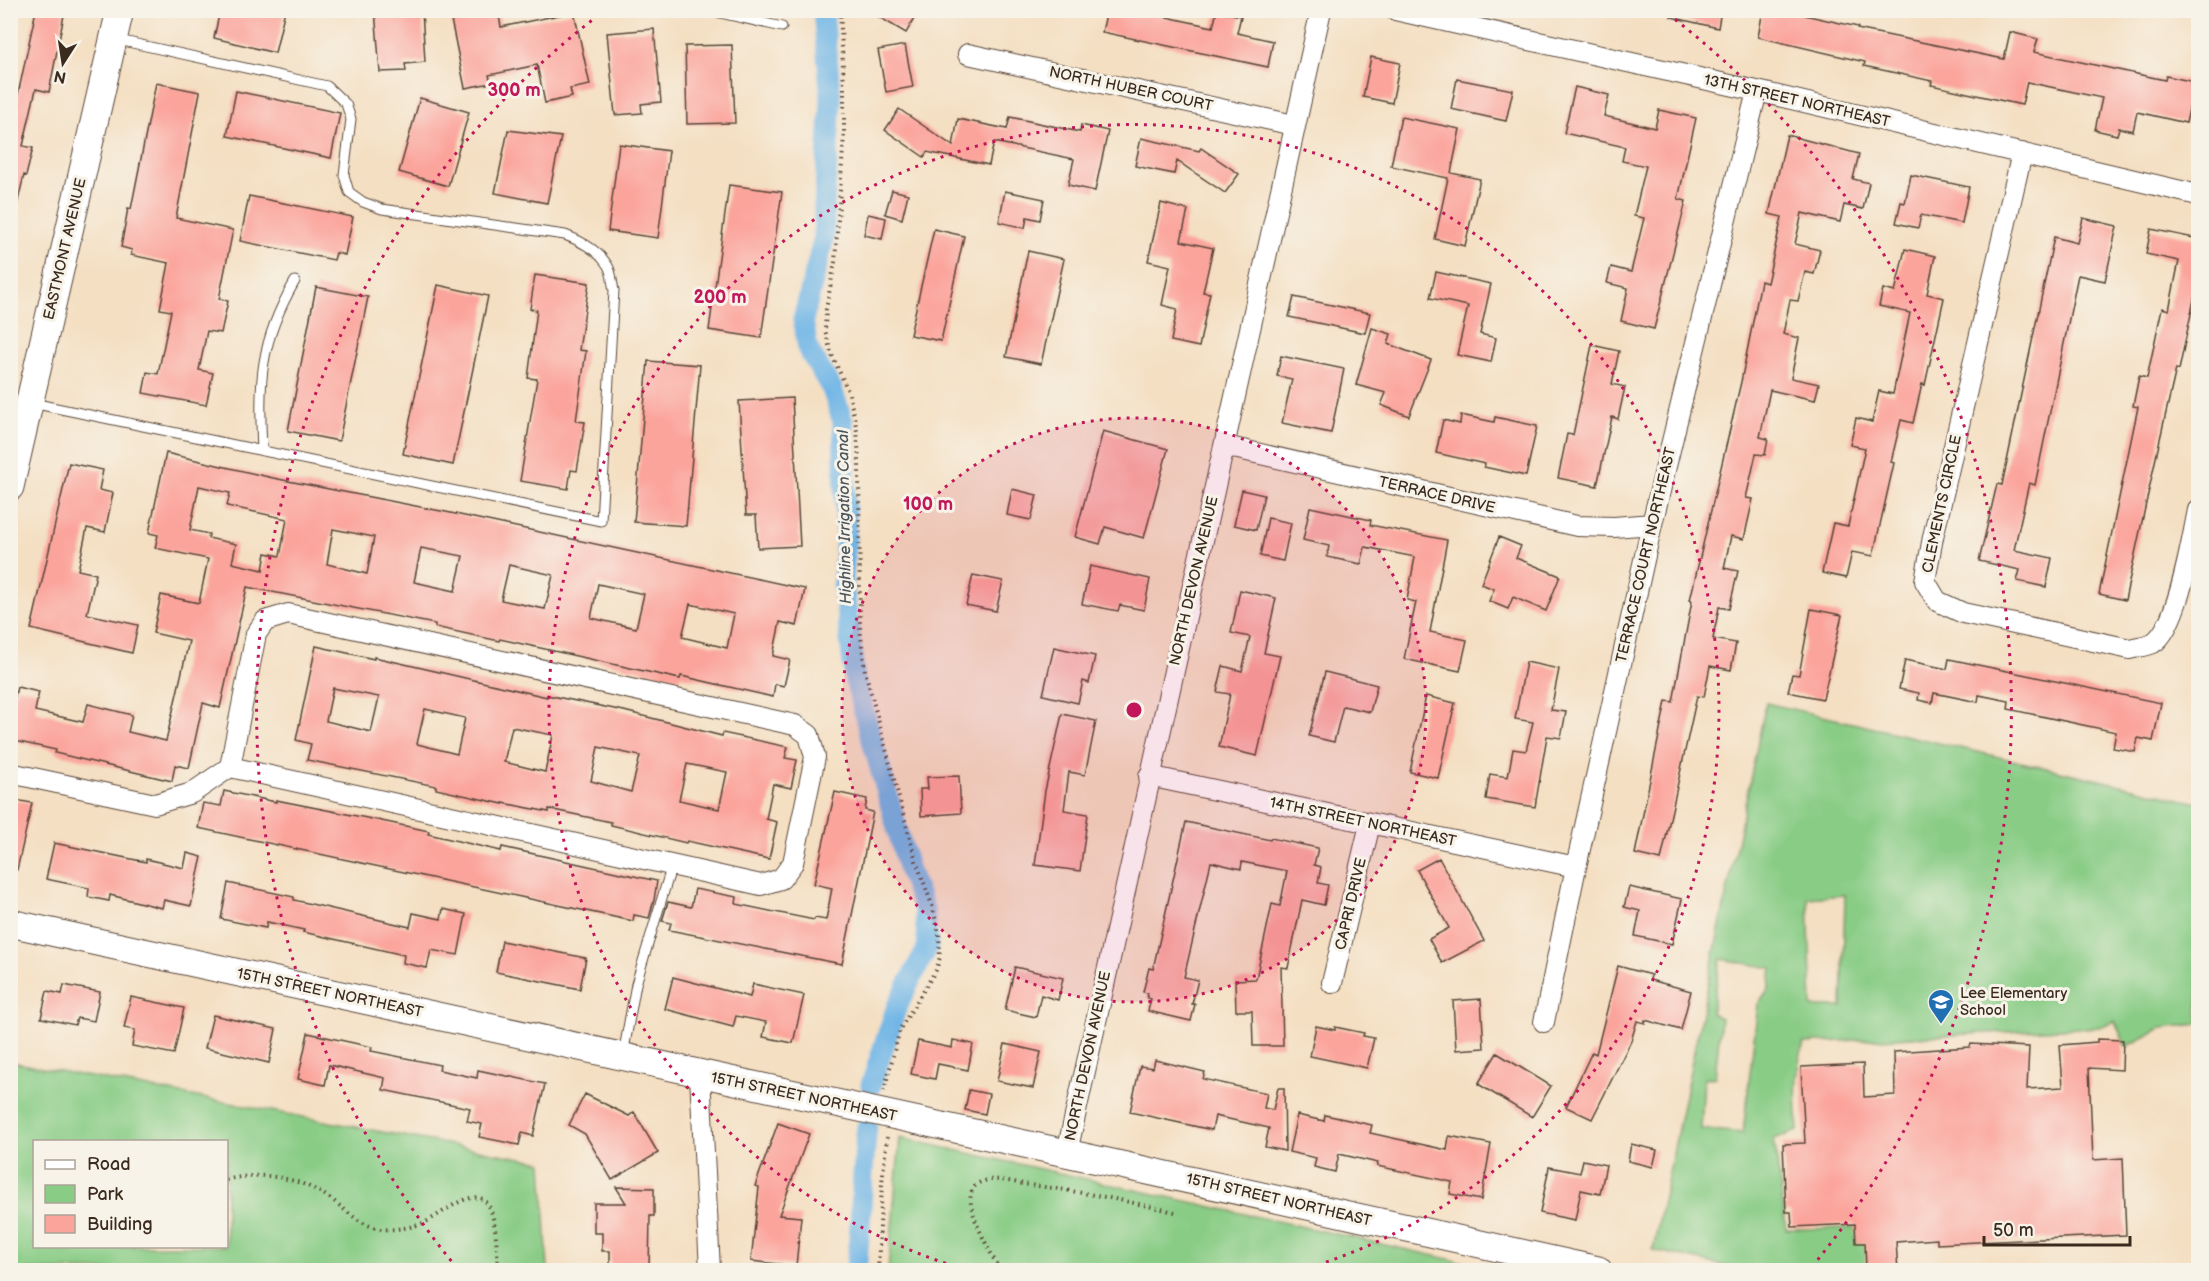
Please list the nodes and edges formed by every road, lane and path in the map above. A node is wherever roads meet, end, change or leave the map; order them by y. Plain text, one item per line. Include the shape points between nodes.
1 (120, 10) edge
2 (707, 10) edge
3 (840, 10) edge
4 (1321, 10) edge
5 (1395, 10) edge
6 (782, 27) dead end
7 (114, 39) junction
8 (968, 54) dead end
9 (1757, 91) junction
10 (1294, 125) junction
11 (2022, 153) junction
12 (2199, 195) edge
13 (295, 281) dead end
14 (30, 402) junction
15 (1225, 446) junction
16 (262, 451) junction
17 (10, 487) edge
18 (2199, 510) edge
19 (1652, 524) junction
20 (230, 767) junction
21 (10, 773) edge
22 (1149, 776) junction
23 (1370, 824) junction
24 (672, 865) junction
25 (1576, 867) junction
26 (10, 923) edge
27 (1332, 983) dead end
28 (1544, 1022) dead end
29 (622, 1057) junction
30 (700, 1075) junction
31 (889, 1114) junction
32 (1067, 1152) junction
33 (228, 1180) edge
34 (1174, 1212) dead end
35 (498, 1270) edge
36 (710, 1270) edge
37 (878, 1270) edge
38 (999, 1270) edge
39 (1598, 1270) edge

1 - 7 street, EASTMONT AVENUE
2 - 6 lane
3 - 31 path via 844,135 836,262 825,330 849,393 857,431 859,616 865,671 939,933 936,970 900,1029 890,1062 884,1095
4 - 10 street, NORTH DEVON AVENUE
5 - 9 street, 13TH STREET NORTHEAST
7 - 14 street, EASTMONT AVENUE
7 - 16 lane via 327,86 346,104 351,118 344,175 349,192 363,202 382,209 565,235 581,241 609,267 614,290 601,521
8 - 10 street, NORTH HUBER COURT
9 - 11 street, 13TH STREET NORTHEAST
9 - 19 street, TERRACE COURT NORTHEAST
10 - 15 street, NORTH DEVON AVENUE
11 - 12 street, 13TH STREET NORTHEAST
11 - 18 street, CLEMENTS CIRCLE via 1925,581 1936,601 1963,613 2130,649 2154,642 2170,622
13 - 16 lane via 270,331 262,365
14 - 16 lane
14 - 17 street, EASTMONT AVENUE
15 - 19 street, TERRACE DRIVE via 1577,526
15 - 22 street, NORTH DEVON AVENUE
19 - 25 street, TERRACE COURT NORTHEAST
20 - 21 street via 192,793 154,804
20 - 24 street
20 - 24 street via 256,634 266,621 288,614 795,725 809,735 815,757 793,863 781,879 761,885
22 - 23 street, 14TH STREET NORTHEAST
22 - 32 street, NORTH DEVON AVENUE
23 - 25 street, 14TH STREET NORTHEAST
23 - 27 street, CAPRI DRIVE
24 - 29 lane via 636,984
25 - 28 street, TERRACE COURT NORTHEAST
26 - 29 street, 15TH STREET NORTHEAST
29 - 30 street, 15TH STREET NORTHEAST
30 - 31 street, 15TH STREET NORTHEAST
30 - 36 street
31 - 32 street, 15TH STREET NORTHEAST
31 - 37 path
32 - 39 street, 15TH STREET NORTHEAST
33 - 35 path via 263,1175 302,1184 321,1192 366,1226 383,1229 423,1223 460,1201 481,1198 492,1211
34 - 38 path via 1061,1188 982,1181 975,1185 971,1200

